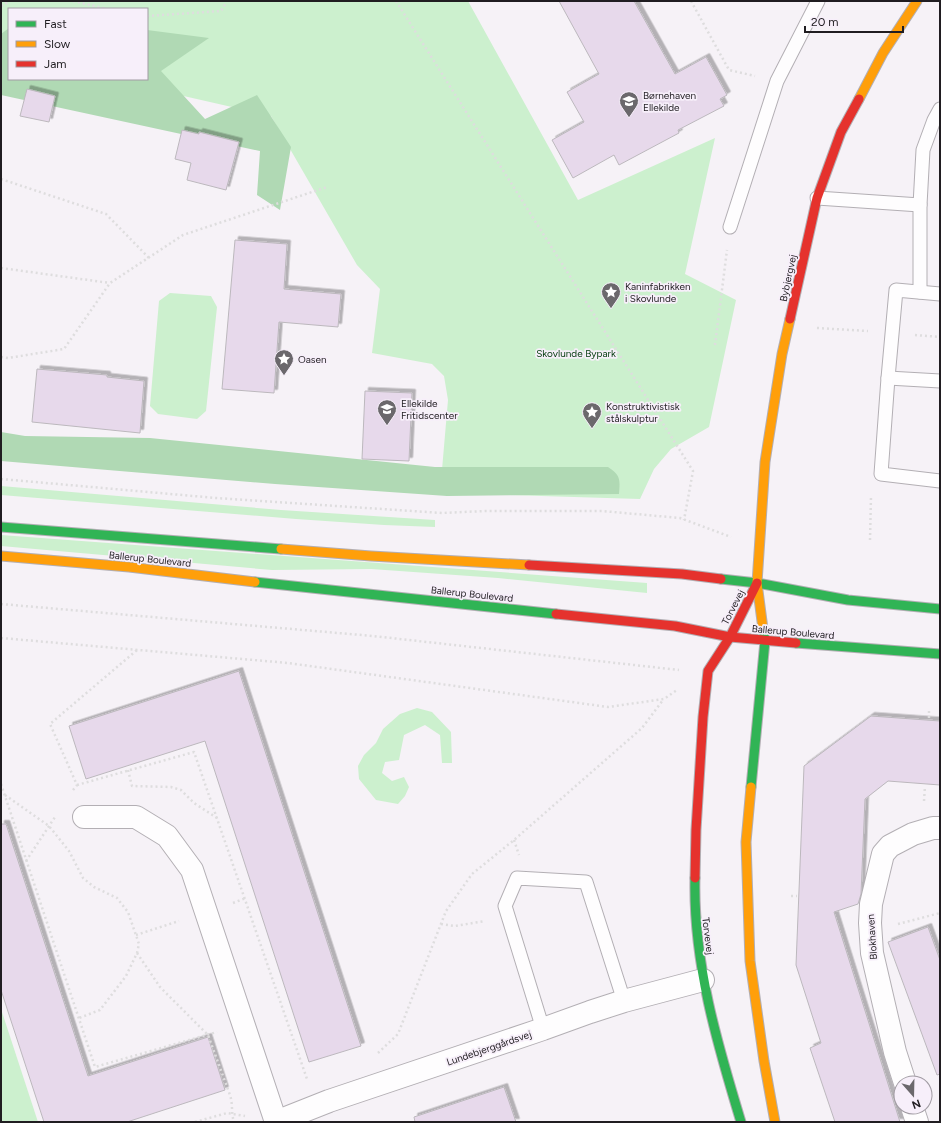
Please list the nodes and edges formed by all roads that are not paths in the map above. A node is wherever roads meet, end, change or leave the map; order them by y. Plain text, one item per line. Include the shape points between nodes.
1 (818, 1) edge
2 (917, 1) edge
3 (940, 109) edge
4 (817, 198) junction
5 (920, 205) junction
6 (730, 227) road end
7 (920, 292) junction
8 (940, 294) edge
9 (888, 378) junction
10 (940, 381) edge
11 (940, 481) edge
12 (1, 527) edge
13 (1, 556) edge
14 (757, 583) junction
15 (940, 609) edge
16 (730, 637) junction
17 (765, 641) junction
18 (940, 654) edge
19 (84, 817) dead end
20 (940, 828) edge
21 (703, 980) junction
22 (624, 1001) junction
23 (543, 1030) junction
24 (902, 1075) edge
25 (276, 1122) edge
26 (741, 1122) edge
27 (775, 1122) edge

1 - 6 lane via 778,81
2 - 4 street, Bybjergvej via 883,54 841,132
3 - 5 lane via 923,150
4 - 5 lane
4 - 14 street, Bybjergvej via 782,354 765,462
5 - 7 lane
7 - 8 lane
7 - 9 lane via 896,290
9 - 10 lane
9 - 11 lane via 881,474
12 - 14 street, Ballerup Boulevard via 371,556 682,574
13 - 16 street, Ballerup Boulevard via 129,567 675,626
14 - 15 street, Ballerup Boulevard via 848,600
14 - 16 street, Torvevej
14 - 17 street, Torvevej
16 - 17 street, Ballerup Boulevard
16 - 21 street, Torvevej via 708,671 703,717 694,906
17 - 18 street, Ballerup Boulevard
17 - 27 street, Torvevej via 746,842 750,961
19 - 25 street via 136,817 167,836 192,870
20 - 24 street, Blokhaven via 913,834 890,846 883,854 871,904 872,953
21 - 22 street, Lundebjerggårdsvej
21 - 26 street, Torvevej via 721,1055
22 - 23 street, Lundebjerggårdsvej
22 - 23 lane via 586,882 517,878 505,906
23 - 25 street, Lundebjerggårdsvej via 329,1101

